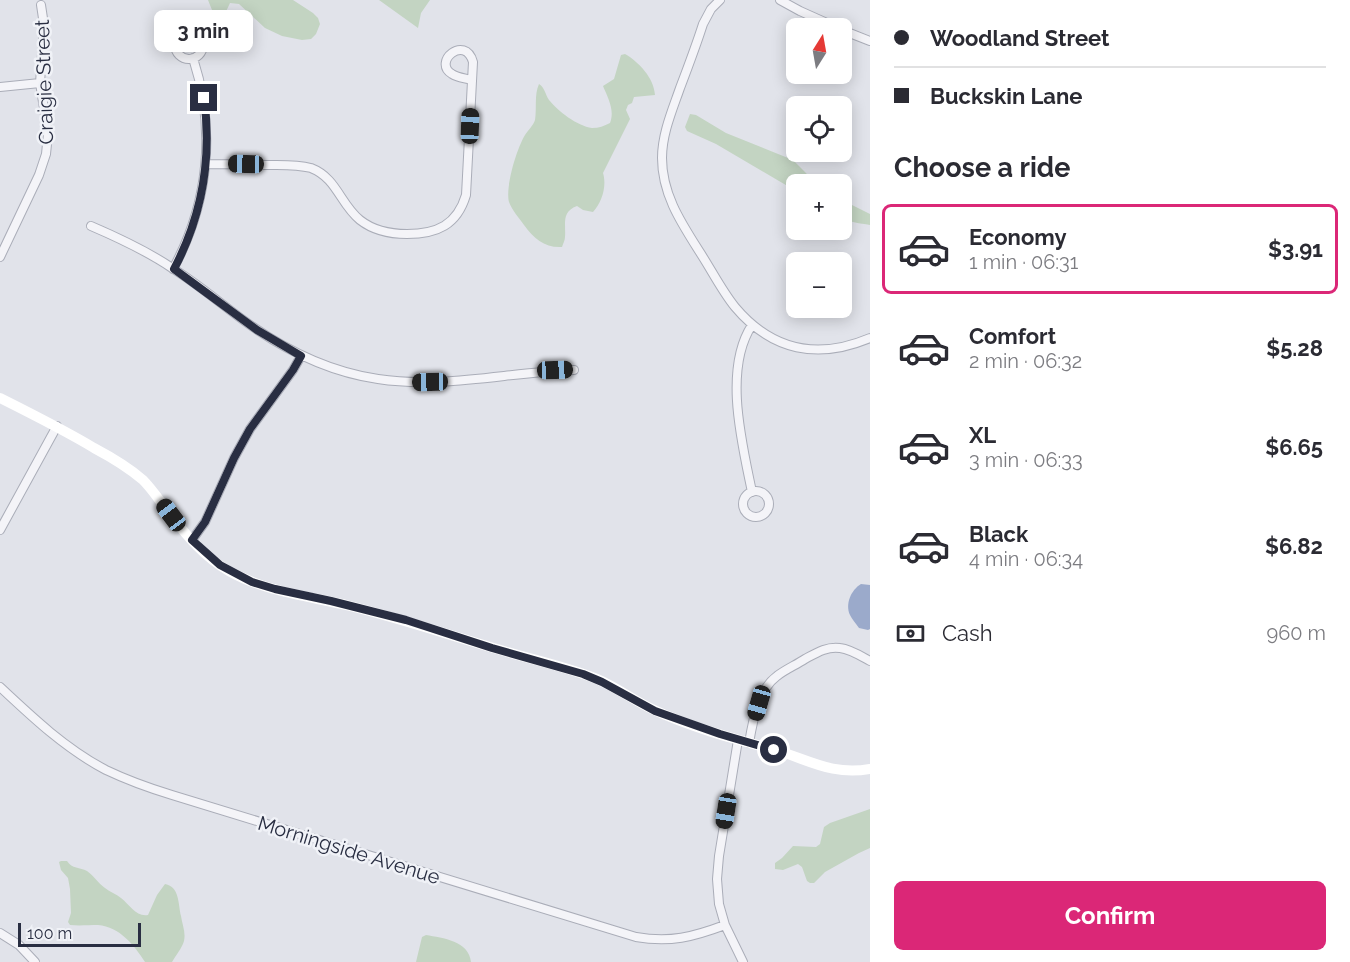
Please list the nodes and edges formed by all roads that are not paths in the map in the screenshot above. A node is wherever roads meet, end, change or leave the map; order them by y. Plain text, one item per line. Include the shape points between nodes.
1 (720, 0) edge
2 (780, 0) edge
3 (41, 5) dead end
4 (816, 18) edge
5 (852, 34) edge
6 (870, 41) edge
7 (193, 58) dead end
8 (471, 80) dead end
9 (40, 83) junction
10 (0, 87) edge
11 (206, 164) junction
12 (91, 226) dead end
13 (0, 257) edge
14 (174, 269) junction
15 (752, 325) junction
16 (870, 338) edge
17 (301, 356) junction
18 (574, 370) dead end
19 (0, 398) edge
20 (57, 426) junction
21 (752, 492) dead end
22 (0, 530) edge
23 (192, 540) junction
24 (870, 661) edge
25 (0, 687) edge
26 (743, 741) junction
27 (870, 769) edge
28 (724, 925) junction
29 (0, 933) edge
30 (35, 962) edge
31 (743, 962) edge

1 - 15 street via 707,16 671,113 662,168 666,191 680,221 728,297
2 - 4 street
3 - 9 street, Craigie Street via 44,25
5 - 6 street
7 - 11 street via 206,110
8 - 11 street via 466,195 456,217 434,232 391,234 374,229 347,208 326,177 304,167
9 - 10 street
9 - 13 street, Craigie Street via 48,134 46,154
11 - 14 street via 193,227
12 - 14 street
14 - 17 street via 257,330
15 - 16 street via 779,342 812,350 844,348
15 - 21 street via 741,347 737,386 740,431
17 - 18 street via 389,381 443,381
17 - 23 street via 250,429 205,522
19 - 20 street
20 - 22 street
20 - 23 street via 136,474
23 - 26 street via 220,565 258,584 406,620 583,674 655,711
24 - 26 street via 845,649 831,648 778,675 766,687
25 - 28 street, Morningside Avenue via 47,730 90,761 164,793 636,937 680,939
26 - 27 street via 837,770
26 - 28 street via 717,868
28 - 31 street
29 - 30 street

